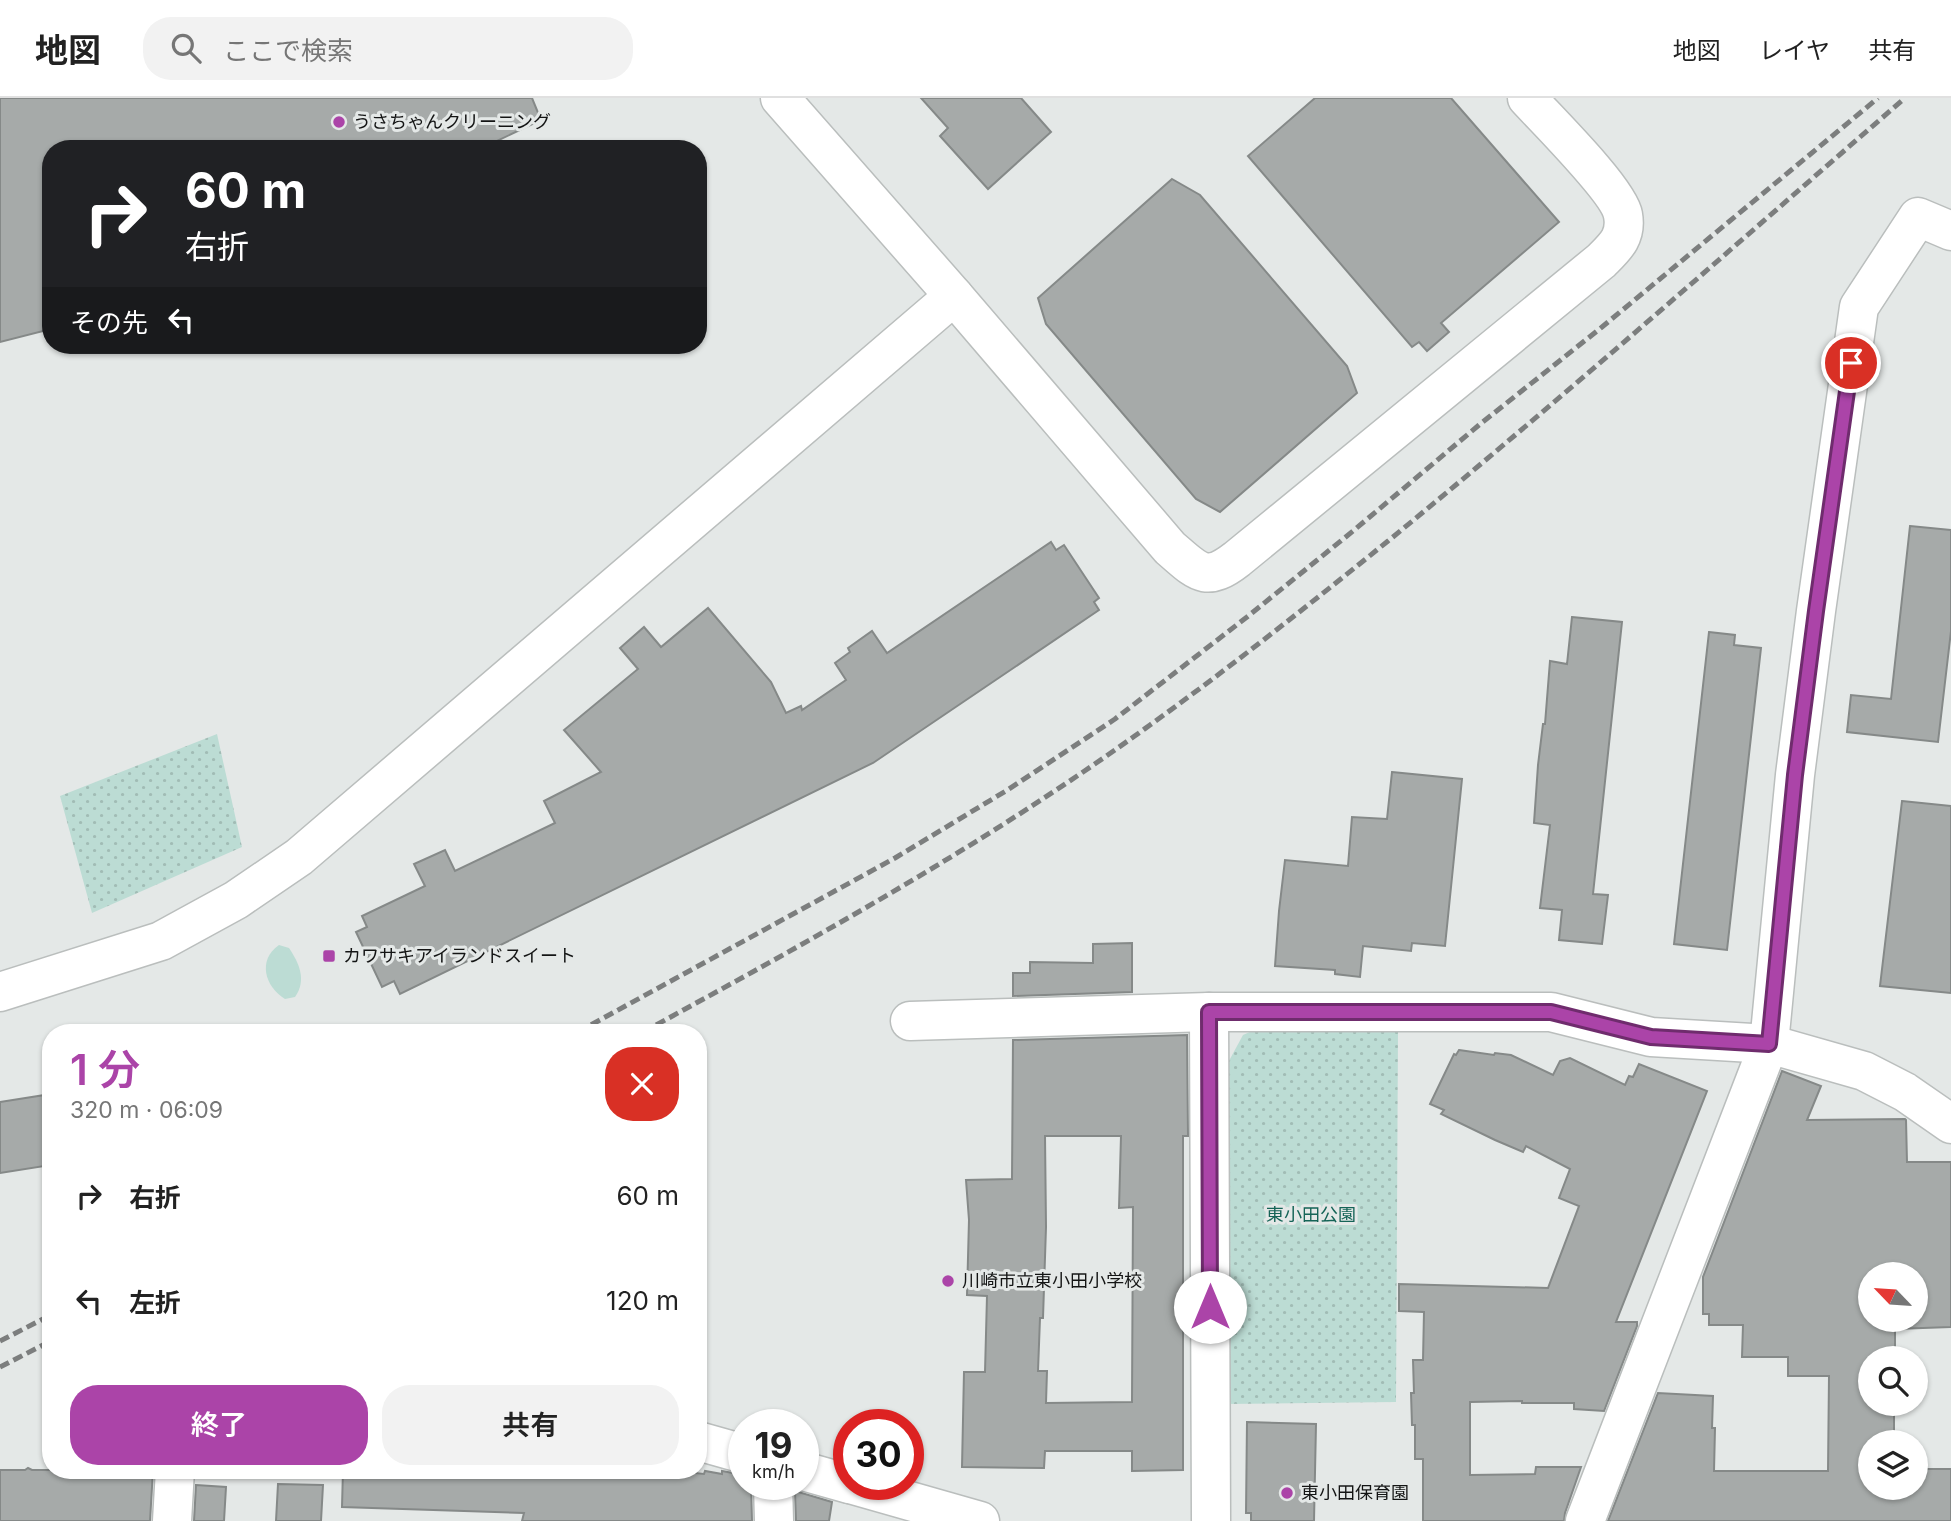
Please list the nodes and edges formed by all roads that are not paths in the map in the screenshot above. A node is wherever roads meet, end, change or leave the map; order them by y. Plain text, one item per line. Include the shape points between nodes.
1 (780, 98) edge
2 (1527, 98) edge
3 (1951, 231) edge
4 (954, 296) junction
5 (0, 992) edge
6 (1209, 1012) junction
7 (910, 1021) dead end
8 (1769, 1044) junction
9 (1951, 1124) edge
10 (707, 1444) edge
11 (728, 1449) edge
12 (174, 1479) edge
13 (773, 1500) edge
14 (906, 1500) edge
15 (172, 1521) edge
16 (774, 1521) edge
17 (980, 1521) edge
18 (1211, 1521) edge
19 (1585, 1521) edge

1 - 4 street
2 - 4 street via 1613,193 1623,214 1621,241 1226,568 1212,573 1198,570 1170,548
3 - 8 street via 1918,217 1859,307 1797,761
4 - 5 street via 273,876 161,941
6 - 7 street
6 - 8 street via 1551,1012 1651,1037
6 - 18 street
8 - 9 street via 1864,1071
8 - 19 street
10 - 11 street
12 - 15 street
13 - 16 street
14 - 17 street

